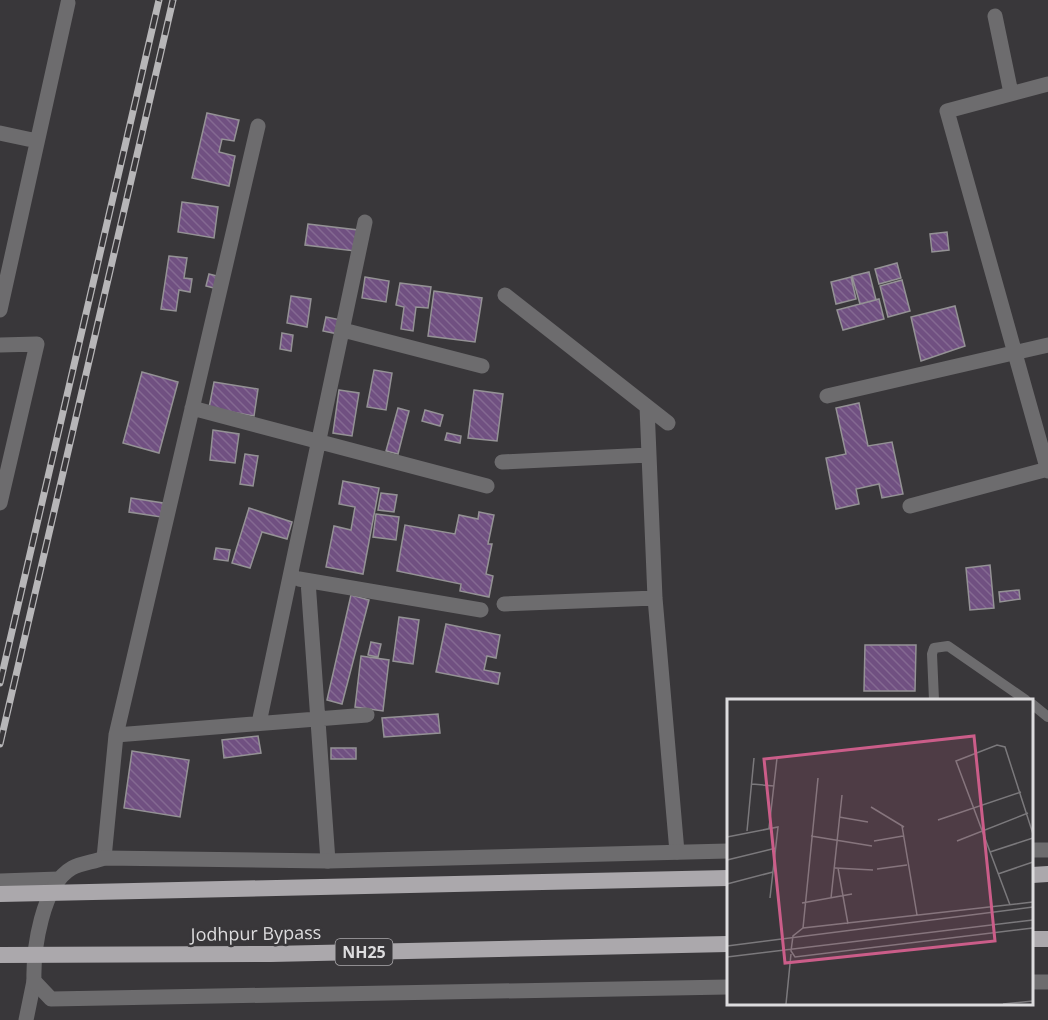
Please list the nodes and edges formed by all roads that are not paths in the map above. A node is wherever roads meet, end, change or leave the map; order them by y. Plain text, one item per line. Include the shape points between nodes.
1 (68, 3) dead end
2 (995, 16) dead end
3 (1048, 84) edge
4 (1011, 93) junction
5 (258, 126) dead end
6 (0, 133) edge
7 (38, 141) junction
8 (366, 222) dead end
9 (505, 295) dead end
10 (0, 310) edge
11 (343, 330) junction
12 (0, 345) edge
13 (1048, 345) edge
14 (1014, 353) junction
15 (482, 366) dead end
16 (827, 396) dead end
17 (647, 407) junction
18 (192, 408) junction
19 (668, 423) dead end
20 (319, 442) junction
21 (6, 449) edge
22 (649, 455) junction
23 (502, 462) dead end
24 (1048, 470) edge
25 (487, 486) dead end
26 (0, 503) edge
27 (910, 506) dead end
28 (290, 577) junction
29 (308, 581) junction
30 (655, 598) junction
31 (504, 604) dead end
32 (481, 610) dead end
33 (934, 699) edge
34 (1025, 699) edge
35 (1033, 705) edge
36 (367, 715) dead end
37 (1048, 717) edge
38 (316, 719) junction
39 (259, 723) junction
40 (116, 735) junction
41 (727, 851) edge
42 (677, 852) junction
43 (104, 858) junction
44 (328, 861) junction
45 (1048, 874) edge
46 (1033, 875) edge
47 (727, 878) edge
48 (60, 879) junction
49 (0, 881) edge
50 (0, 894) edge
51 (727, 944) edge
52 (0, 956) edge
53 (34, 981) junction
54 (727, 987) edge
55 (26, 1020) edge

1 - 7 street
2 - 4 street
3 - 4 street
4 - 14 street via 947,111
5 - 18 street
6 - 7 street
7 - 10 street
8 - 11 street
9 - 17 street
11 - 15 street
11 - 20 street
12 - 21 street via 37,344
13 - 14 street
14 - 16 street
14 - 24 street
17 - 19 street
17 - 22 street
18 - 20 street
18 - 40 street
20 - 25 street
20 - 28 street
21 - 26 street
22 - 23 street
22 - 30 street
24 - 27 street
28 - 29 street
28 - 39 street
29 - 32 street
29 - 38 street
30 - 31 street
30 - 42 street
33 - 34 lane via 932,654 934,648 948,646
35 - 37 lane
36 - 38 street
38 - 39 street
38 - 44 street
39 - 40 street
40 - 43 street
41 - 42 street
42 - 44 street
43 - 44 street
43 - 48 street via 72,868
45 - 46 highway
47 - 50 highway, bridge
48 - 49 street
48 - 53 street via 45,907
51 - 52 highway, Jodhpur Bypass / NH25, bridge
53 - 54 street via 51,999
53 - 55 street

